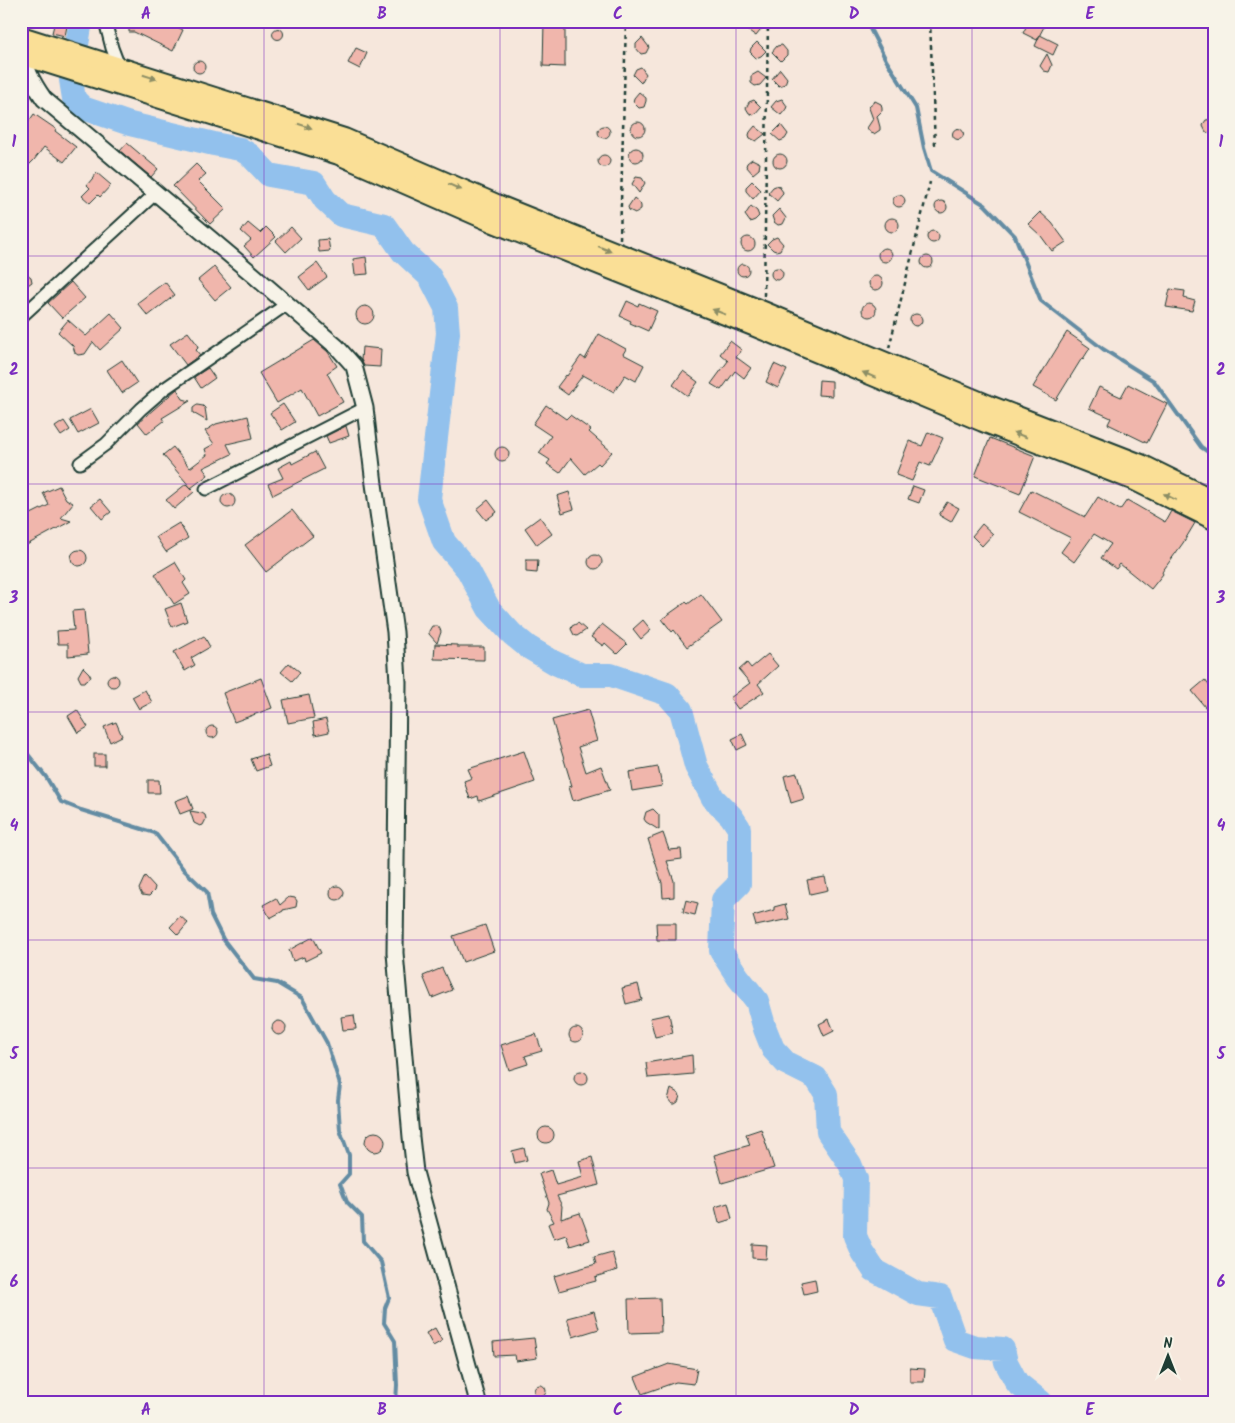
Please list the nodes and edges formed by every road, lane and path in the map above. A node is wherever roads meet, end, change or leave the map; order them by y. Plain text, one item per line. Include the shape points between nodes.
1 (105, 21) edge
2 (626, 21) edge
3 (768, 21) edge
4 (930, 21) edge
5 (23, 46) edge
6 (119, 76) junction
7 (935, 146) dead end
8 (930, 182) dead end
9 (156, 193) junction
10 (620, 255) junction
11 (288, 304) junction
12 (763, 312) junction
13 (21, 317) edge
14 (885, 364) junction
15 (365, 408) junction
16 (1050, 438) junction
17 (80, 463) dead end
18 (206, 489) dead end
19 (1214, 501) edge
20 (1214, 519) edge
21 (478, 1402) edge

1 - 6 street
2 - 10 path
3 - 12 path
4 - 7 path
5 - 6 highway
5 - 9 street via 31,80 44,99
6 -> 10 highway via 344,139
16 -> 6 highway via 983,421 494,222 339,154
8 - 14 path
9 - 11 street
9 - 13 street
10 - 12 highway
11 - 15 street via 354,366
11 - 17 street via 164,389 106,444
12 - 14 highway
14 - 16 highway
15 - 18 street
15 - 21 street via 396,632 395,953 410,1137 415,1172
16 - 19 highway via 1141,465
20 -> 16 highway

